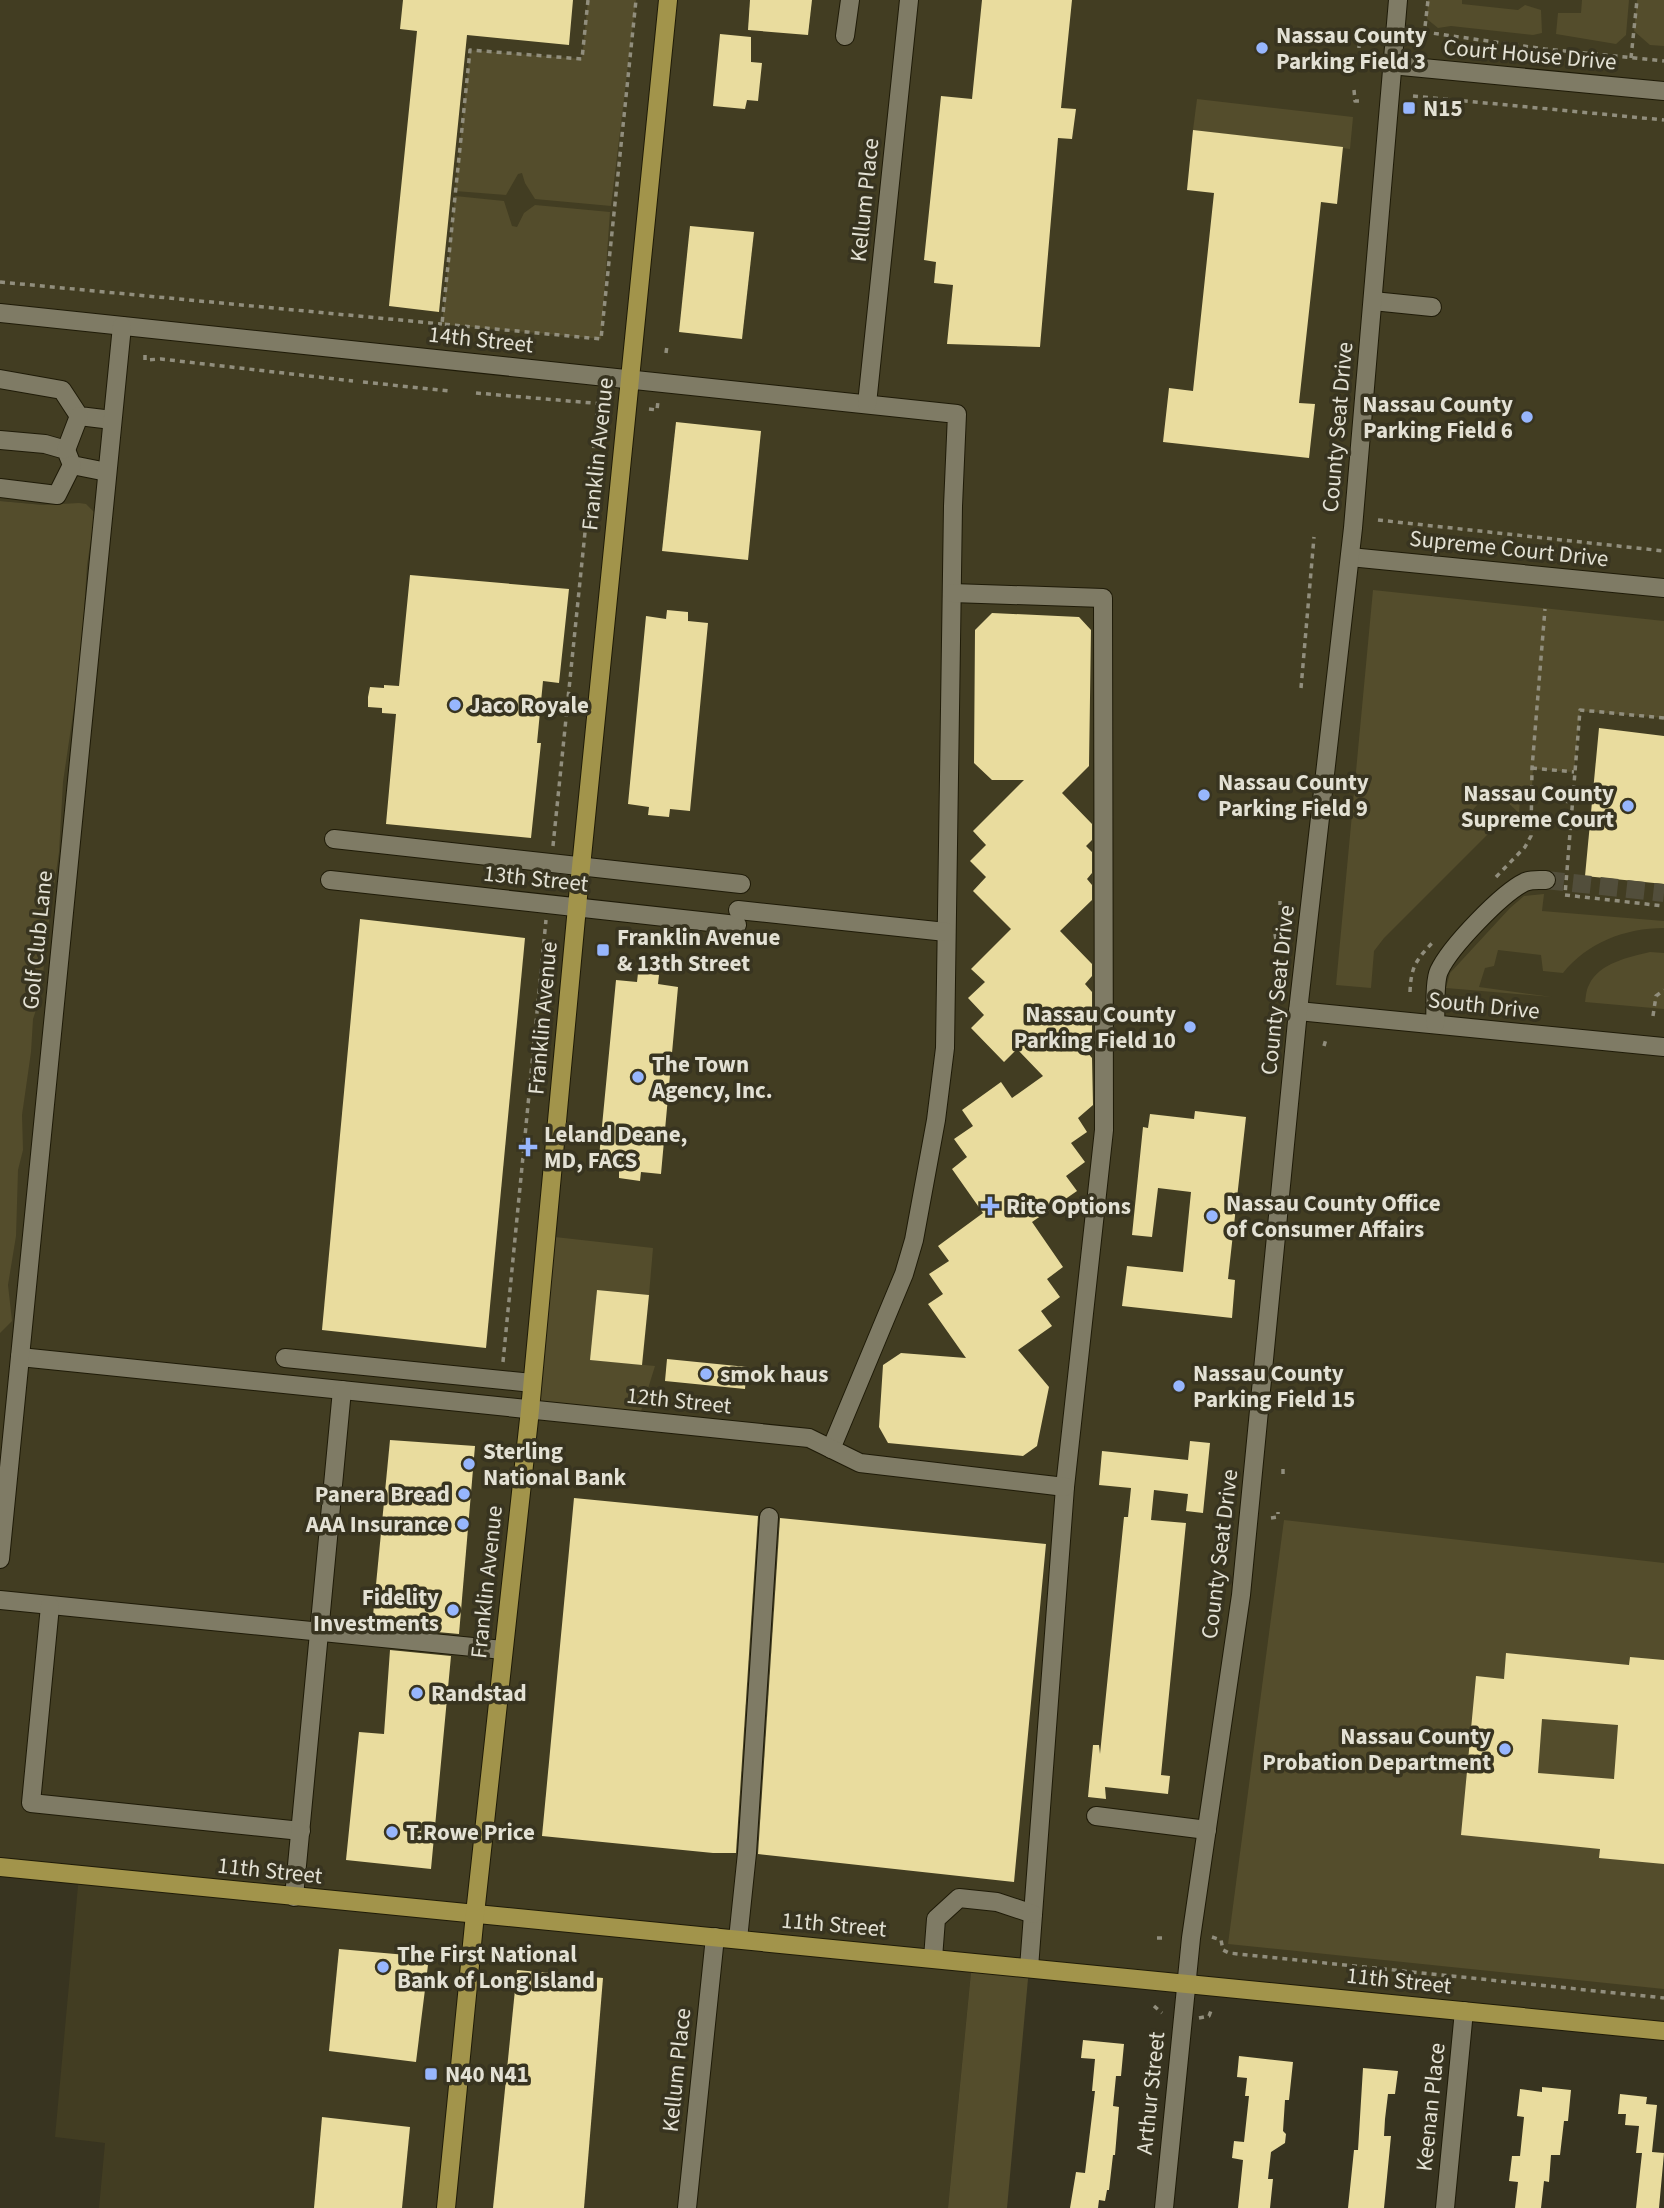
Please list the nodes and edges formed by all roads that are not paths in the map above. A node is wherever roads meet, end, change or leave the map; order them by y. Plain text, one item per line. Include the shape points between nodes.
1 (668, 0) edge
2 (850, 0) edge
3 (909, 0) edge
4 (1398, 0) edge
5 (845, 36) dead end
6 (1391, 65) junction
7 (1664, 91) edge
8 (1373, 301) junction
9 (1432, 307) dead end
10 (0, 313) edge
11 (122, 326) junction
12 (0, 379) edge
13 (629, 380) junction
14 (867, 404) junction
15 (79, 416) junction
16 (112, 420) junction
17 (0, 440) edge
18 (69, 458) junction
19 (107, 472) junction
20 (0, 488) edge
21 (1350, 557) junction
22 (1664, 588) edge
23 (952, 593) junction
24 (334, 839) dead end
25 (581, 865) junction
26 (330, 880) dead end
27 (1546, 880) tunnel mouth
28 (741, 884) dead end
29 (577, 907) junction
30 (946, 932) junction
31 (1298, 1011) junction
32 (1435, 1024) junction
33 (1664, 1047) edge
34 (20, 1357) junction
35 (285, 1358) dead end
36 (532, 1383) junction
37 (342, 1390) junction
38 (530, 1410) junction
39 (831, 1449) junction
40 (1065, 1487) junction
41 (769, 1517) dead end
42 (0, 1559) edge
43 (0, 1600) edge
44 (50, 1606) junction
45 (319, 1632) junction
46 (503, 1650) junction
47 (1096, 1816) dead end
48 (1207, 1830) junction
49 (300, 1831) junction
50 (0, 1867) edge
51 (294, 1897) junction
52 (475, 1914) junction
53 (1033, 1914) junction
54 (715, 1937) junction
55 (738, 1939) junction
56 (933, 1958) junction
57 (1029, 1968) junction
58 (1186, 1983) junction
59 (1464, 2011) junction
60 (1664, 2031) edge
61 (446, 2208) edge
62 (687, 2208) edge
63 (1164, 2208) edge
64 (1445, 2208) edge

1 - 13 main road, Franklin Avenue
2 - 5 street
3 - 14 street, Kellum Place
4 - 6 street, County Seat Drive
6 - 7 street, Court House Drive
6 - 8 street, County Seat Drive
8 - 9 street
8 - 21 street, County Seat Drive
10 - 11 street, 14th Street
11 - 13 street, 14th Street
11 - 16 street, Golf Club Lane
12 - 15 street via 62,390
13 - 14 street, 14th Street
13 - 25 main road, Franklin Avenue
14 - 23 street, 14th Street via 957,414
15 - 16 street
15 - 18 street
16 - 19 street, Golf Club Lane
17 - 18 street via 44,444
18 - 19 street
18 - 20 street via 57,495
19 - 34 street, Golf Club Lane
21 - 22 street, Supreme Court Drive
21 - 31 street, County Seat Drive
23 - 30 street
23 - 40 street via 1103,598 1104,1130
24 - 25 street
25 - 28 street
25 - 29 main road, Franklin Avenue
26 - 29 street, 13th Street
27 - 32 street via 1529,880 1516,887 1462,940 1438,972
29 - 30 street, 13th Street
29 - 36 main road, Franklin Avenue
30 - 39 street via 945,1048 914,1240
31 - 32 street, South Drive
31 - 48 street, County Seat Drive via 1241,1595
32 - 33 street, South Drive
34 - 37 street, 12th Street
34 - 42 street, Golf Club Lane
35 - 36 street
36 - 38 main road, Franklin Avenue
37 - 38 street, 12th Street
37 - 45 street
38 - 39 street, 12th Street via 809,1438
38 - 46 main road, Franklin Avenue
39 - 40 street, 12th Street via 860,1463
40 - 53 street
41 - 55 street
43 - 44 street
44 - 45 street
44 - 49 street via 31,1803
45 - 46 street
45 - 49 street
46 - 52 main road, Franklin Avenue
47 - 48 street
48 - 58 street, County Seat Drive
49 - 51 street
50 - 51 main road, 11th Street
51 - 52 main road, 11th Street
52 - 54 main road, 11th Street
52 - 61 main road, Franklin Avenue
53 - 56 street via 997,1902 959,1898 936,1919
53 - 57 street
54 - 55 main road, 11th Street
54 - 62 street, Kellum Place
55 - 56 main road, 11th Street
56 - 57 main road, 11th Street
57 - 58 main road, 11th Street
58 - 59 main road, 11th Street
58 - 63 street, Arthur Street
59 - 60 main road, 11th Street
59 - 64 street, Keenan Place

